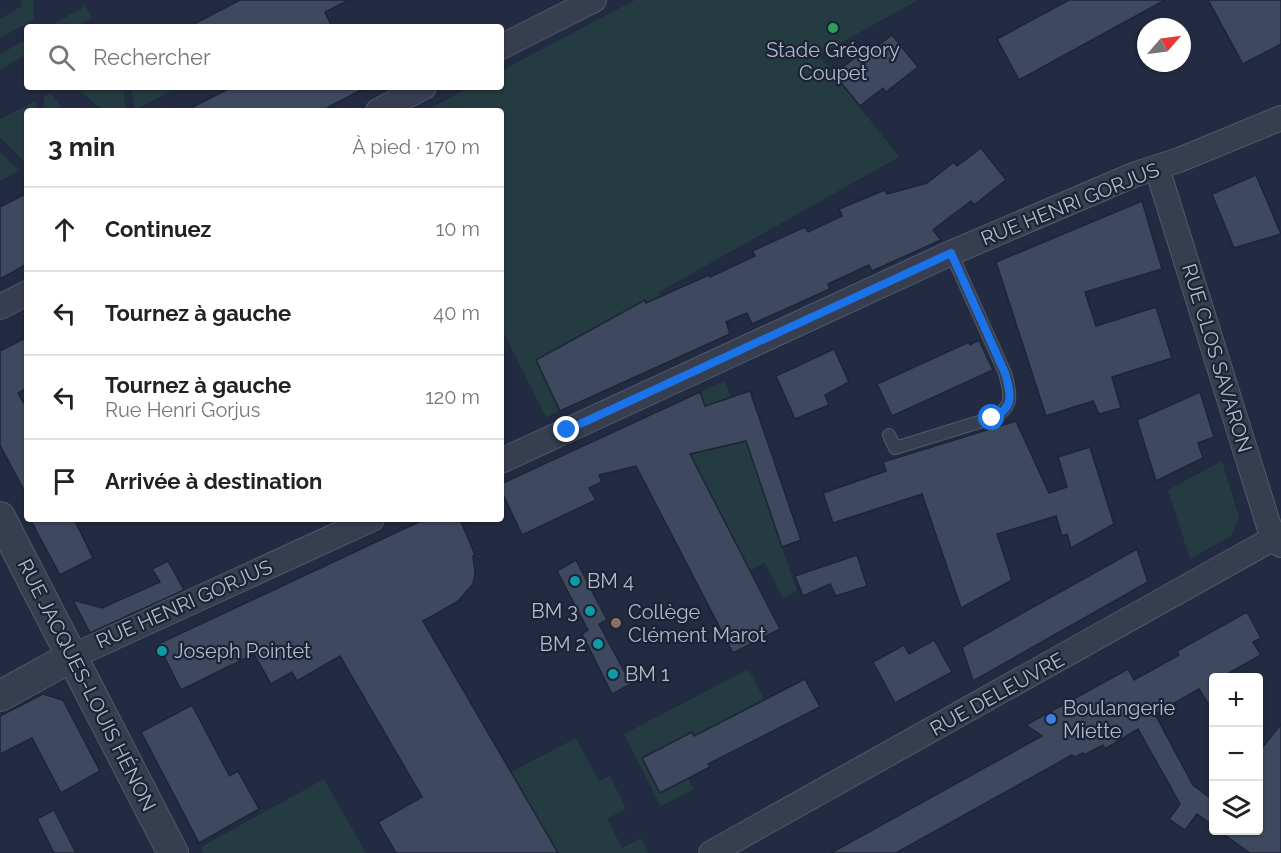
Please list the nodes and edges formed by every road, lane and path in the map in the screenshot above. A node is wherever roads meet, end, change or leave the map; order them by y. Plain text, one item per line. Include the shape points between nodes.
1 (594, 0) edge
2 (504, 46) edge
3 (418, 90) edge
4 (384, 108) edge
5 (1281, 118) edge
6 (1157, 168) junction
7 (951, 253) junction
8 (24, 295) edge
9 (0, 308) edge
10 (889, 435) dead end
11 (504, 460) edge
12 (0, 517) edge
13 (365, 522) edge
14 (1278, 539) edge
15 (71, 657) junction
16 (0, 696) edge
17 (173, 853) edge
18 (711, 853) edge

1 - 2 street
3 - 4 street
5 - 6 street, RUE HENRI GORJUS
6 - 7 street, RUE HENRI GORJUS
6 - 14 street, RUE CLOS SAVARON
7 - 10 lane via 1005,373 1009,403 992,418 895,448
7 - 11 street, RUE HENRI GORJUS
8 - 9 street
12 - 15 street, RUE JACQUES-LOUIS HÉNON
13 - 15 street, RUE HENRI GORJUS
14 - 18 street, RUE DELEUVRE
15 - 16 street, RUE HENRI GORJUS
15 - 17 street, RUE JACQUES-LOUIS HÉNON

